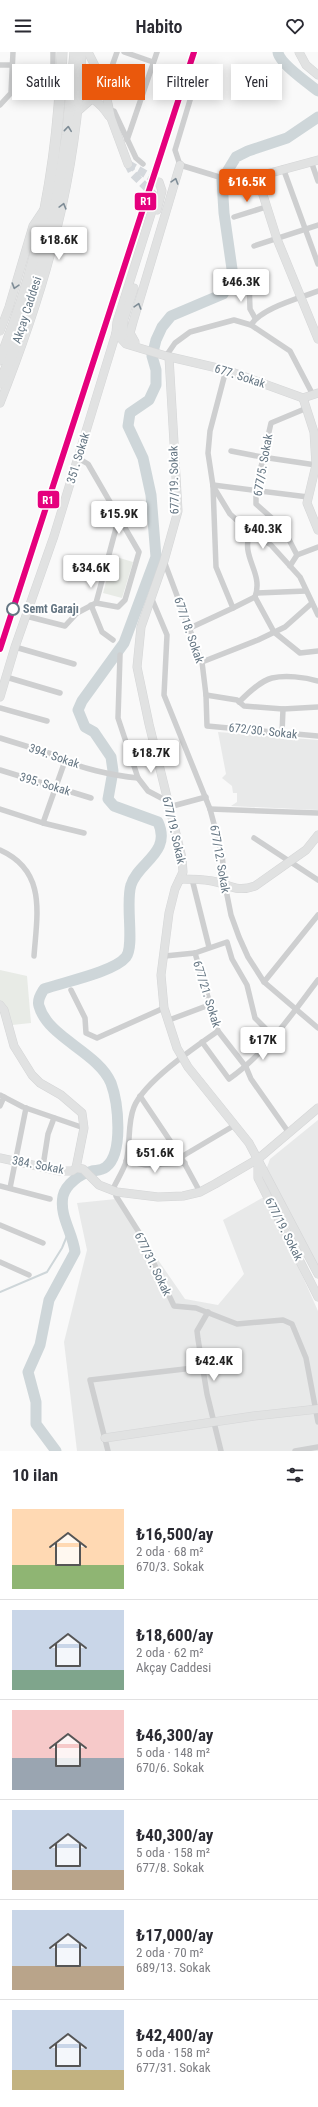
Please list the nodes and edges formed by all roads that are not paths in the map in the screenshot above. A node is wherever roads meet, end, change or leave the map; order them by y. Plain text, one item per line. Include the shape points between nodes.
1 (13, 52) edge
2 (53, 52) edge
3 (62, 52) edge
4 (75, 52) edge
5 (82, 52) edge
6 (88, 52) edge
7 (117, 52) edge
8 (124, 52) edge
9 (157, 52) edge
10 (299, 52) edge
11 (153, 62) junction
12 (12, 64) edge
13 (53, 64) edge
14 (62, 64) edge
15 (95, 64) edge
16 (113, 64) edge
17 (0, 65) edge
18 (12, 65) joint
19 (74, 70) edge
20 (78, 70) junction
21 (82, 71) edge
22 (318, 75) edge
23 (76, 94) junction
24 (82, 96) edge
25 (61, 100) edge
26 (90, 100) edge
27 (94, 100) edge
28 (107, 100) edge
29 (190, 100) edge
30 (0, 104) edge
31 (79, 110) junction
32 (110, 114) junction
33 (127, 140) junction
34 (314, 160) edge
35 (58, 162) junction
36 (128, 164) dead end
37 (143, 164) dead end
38 (180, 165) junction
39 (283, 168) junction
40 (257, 176) junction
41 (229, 180) joint
42 (318, 181) edge
43 (159, 182) dead end
44 (155, 196) dead end
45 (266, 207) junction
46 (44, 210) junction
47 (234, 217) dead end
48 (318, 225) edge
49 (304, 230) junction
50 (277, 239) junction
51 (254, 246) dead end
52 (318, 264) edge
53 (249, 281) dead end
54 (318, 291) edge
55 (301, 297) junction
56 (255, 318) junction
57 (252, 325) junction
58 (0, 331) edge
59 (116, 333) junction
60 (318, 339) edge
61 (135, 343) junction
62 (150, 350) junction
63 (165, 356) junction
64 (0, 360) edge
65 (226, 370) junction
66 (0, 384) edge
67 (316, 394) edge
68 (303, 398) junction
69 (0, 403) edge
70 (307, 408) junction
71 (231, 450) dead end
72 (78, 458) junction
73 (262, 458) junction
74 (316, 465) junction
75 (213, 486) junction
76 (256, 489) junction
77 (308, 498) junction
78 (119, 517) junction
79 (318, 530) edge
80 (250, 532) junction
81 (318, 547) edge
82 (297, 555) junction
83 (164, 561) junction
84 (290, 566) junction
85 (306, 591) junction
86 (256, 595) junction
87 (151, 597) junction
88 (312, 603) junction
89 (94, 604) junction
90 (233, 608) junction
91 (318, 615) edge
92 (26, 616) junction
93 (190, 628) junction
94 (274, 632) junction
95 (113, 640) dead end
96 (15, 647) junction
97 (318, 651) edge
98 (120, 655) dead end
99 (202, 662) junction
100 (74, 664) dead end
101 (6, 677) junction
102 (318, 682) edge
103 (60, 693) dead end
104 (206, 695) junction
105 (0, 697) edge
106 (240, 702) junction
107 (318, 707) edge
108 (0, 708) edge
109 (283, 709) junction
110 (47, 722) dead end
111 (207, 726) joint
112 (282, 733) junction
113 (318, 736) edge
114 (0, 738) edge
115 (65, 761) junction
116 (0, 770) edge
117 (138, 778) junction
118 (56, 787) junction
119 (206, 797) junction
120 (91, 798) dead end
121 (168, 804) junction
122 (0, 809) edge
123 (210, 809) junction
124 (318, 813) edge
125 (43, 823) junction
126 (84, 833) dead end
127 (318, 835) edge
128 (254, 838) dead end
129 (0, 850) edge
130 (290, 861) junction
131 (180, 879) junction
132 (192, 879) junction
133 (318, 880) edge
134 (225, 885) junction
135 (318, 915) edge
136 (209, 947) junction
137 (195, 953) junction
138 (34, 956) dead end
139 (165, 956) junction
140 (318, 980) edge
141 (264, 982) junction
142 (72, 990) dead end
143 (0, 1005) edge
144 (209, 1005) junction
145 (164, 1008) junction
146 (296, 1009) junction
147 (3, 1018) edge
148 (169, 1020) junction
149 (318, 1028) edge
150 (218, 1031) junction
151 (273, 1036) junction
152 (202, 1042) junction
153 (182, 1056) junction
154 (246, 1067) junction
155 (2, 1096) edge
156 (140, 1096) junction
157 (0, 1106) edge
158 (26, 1108) junction
159 (318, 1108) edge
160 (54, 1118) junction
161 (235, 1124) junction
162 (84, 1128) junction
163 (289, 1133) junction
164 (181, 1157) junction
165 (0, 1158) edge
166 (258, 1159) junction
167 (14, 1160) junction
168 (126, 1161) junction
169 (185, 1164) junction
170 (43, 1166) junction
171 (79, 1169) junction
172 (0, 1186) edge
173 (10, 1188) junction
174 (115, 1190) junction
175 (200, 1192) junction
176 (50, 1200) dead end
177 (0, 1225) edge
178 (43, 1243) dead end
179 (0, 1262) edge
180 (318, 1274) edge
181 (29, 1275) dead end
182 (318, 1298) edge
183 (208, 1312) junction
184 (202, 1367) junction
185 (318, 1409) edge
186 (213, 1422) junction
187 (318, 1422) edge
188 (105, 1438) junction
189 (318, 1447) edge
190 (108, 1451) edge
191 (221, 1451) edge
192 (295, 1451) edge

1 - 12 street
2 - 13 street
3 - 14 highway
4 - 20 highway
5 - 20 street
6 - 15 street
7 - 16 street
8 - 11 street
9 - 11 street
10 - 22 street via 306,66
11 - 33 street
17 - 18 street
18 - 30 street via 11,93
19 - 20 street
20 - 21 street
20 - 23 highway
23 - 24 street
23 - 31 street
35 -> 23 highway
25 - 35 highway
26 - 31 street
27 - 32 street
28 - 32 street
29 - 38 street via 174,150
69 -> 31 street via 35,311 47,271 69,183
32 - 33 street via 114,111
32 - 36 street
33 - 37 street via 136,158
34 - 39 street
34 - 42 street
35 - 46 highway, Akçay Caddesi
35 - 66 highway, Akçay Caddesi via 55,207 36,284 24,326
38 - 41 street
61 -> 38 street via 130,333
39 - 40 street
39 - 49 street
40 - 41 street via 237,182
40 - 45 street
43 - 61 street via 162,191 124,320 123,332
44 - 59 street, 351. Sokak
45 - 47 street
45 - 50 street
46 -> 58 street via 33,226
46 - 64 highway, Akçay Caddesi via 29,276
48 - 49 street
49 - 50 street
49 - 52 street
50 - 51 street
50 - 55 street
53 - 56 street via 250,309
54 - 55 street
55 - 56 street
55 - 60 street
56 - 57 street
57 - 63 street via 234,320 190,332 175,343
57 - 67 street via 290,351
59 - 62 street via 126,344
59 - 72 street, 351. Sokak
61 - 62 street
62 - 63 street, 677. Sokak
63 - 65 street, 677. Sokak
63 - 83 street, 677/19. Sokak via 178,511
65 - 68 street, 677. Sokak
65 - 75 street via 210,431 208,453
67 - 68 street
68 - 70 street
70 - 73 street, 677/5. Sokak via 271,423
70 - 74 street via 314,432
71 - 73 street
72 - 78 street via 88,464
72 - 92 street, 351. Sokak
73 - 74 street
73 - 76 street, 677/5. Sokak
74 - 77 street
75 - 76 street
75 - 80 street via 230,514
75 - 90 street via 216,567
76 - 77 street
76 - 82 street, 677/5. Sokak via 256,504 283,528
77 - 79 street via 307,503
78 - 89 street
78 - 89 street via 139,552 125,600 118,607
80 - 84 street via 271,545
80 - 86 street via 246,546 258,583
81 - 82 street
82 - 84 street
83 - 87 street, 677/19. Sokak
83 - 93 street, 677/18. Sokak
84 - 85 street via 300,577
85 - 86 street
85 - 88 street
86 - 90 street
86 - 94 street
87 - 119 street, 677/12. Sokak via 167,635 164,695
87 - 121 street, 677/19. Sokak via 141,627 137,667
88 - 91 street
88 - 94 street via 294,620
89 - 92 street via 77,613 65,626
89 - 95 street via 102,632
90 - 93 street
92 - 96 street, 351. Sokak
93 - 99 street, 677/18. Sokak
94 - 97 street via 300,653
94 - 99 street
96 - 100 street
96 - 101 street, 351. Sokak
98 - 117 street via 118,718
99 - 104 street, 677/18. Sokak
101 - 103 street
101 - 105 street, 351. Sokak
102 - 106 street via 304,678 271,678
104 - 106 street
104 - 111 street, 677/18. Sokak
106 - 109 street via 244,706
107 - 109 street
108 - 110 street
109 - 112 street
111 - 112 street, 672/30. Sokak
112 - 113 street, 672/30. Sokak
114 - 115 street, 394. Sokak via 58,756
115 - 117 street, 394. Sokak via 108,774
115 - 118 street
116 - 118 street, 395. Sokak
117 - 121 street via 148,791
118 - 120 street, 395. Sokak
118 - 125 street
119 - 121 street
119 - 123 street, 677/12. Sokak
121 - 131 street, 677/19. Sokak via 182,858 183,872
122 - 125 street
123 - 124 street
123 - 134 street, 677/12. Sokak via 222,854
125 - 126 street
127 - 130 street via 306,850
128 - 130 street
129 - 138 street via 11,855 31,877 38,901
130 - 133 street
130 - 134 street via 256,886 238,890
131 - 132 street
131 - 139 street, 677/19. Sokak via 169,913
132 - 134 street
132 - 136 street
134 - 141 street, 677/12. Sokak via 231,915 239,937
135 - 141 street
136 - 137 street
136 - 151 street via 227,942 232,959 247,985 254,1018
137 - 139 street
137 - 144 street, 677/21. Sokak via 206,986
139 - 145 street, 677/19. Sokak via 161,975
140 - 146 street
141 - 146 street, 677/12. Sokak
142 - 145 street via 85,1018 86,1033 97,1038
143 - 147 street
144 - 148 street
144 - 150 street, 677/21. Sokak
145 - 148 street, 677/19. Sokak
146 - 149 street, 677/12. Sokak
146 - 151 street
147 - 162 street via 14,1046 32,1075 82,1113
148 - 153 street, 677/19. Sokak
150 - 152 street
150 - 154 street, 677/21. Sokak
151 - 154 street
152 - 153 street
152 - 154 street via 229,1079
153 - 156 street
153 - 161 street, 677/19. Sokak via 211,1097
154 - 163 street, 677/21. Sokak via 251,1079
155 - 157 street
155 - 158 street
156 - 164 street
156 - 168 street via 131,1116
158 - 160 street
158 - 167 street
159 - 163 street
160 - 162 street
160 - 170 street via 48,1134
161 - 164 street
161 - 166 street, 677/19. Sokak
162 - 171 street
163 - 166 street
164 - 169 street
165 - 167 street, 384. Sokak
166 - 175 street
166 - 180 street, 677/19. Sokak
166 - 182 street, 677/19. Sokak via 258,1178
167 - 170 street, 384. Sokak
167 - 173 street
168 - 169 street via 146,1165
168 - 174 street
169 - 175 street
170 - 171 street, 384. Sokak via 60,1171
171 - 174 street via 99,1185
172 - 173 street
173 - 176 street
174 - 175 street via 158,1197
174 - 183 street, 677/31. Sokak via 116,1196 140,1234 174,1306
177 - 178 street
179 - 181 street
183 - 184 street via 197,1331
183 - 185 street, 677/31. Sokak via 237,1324 283,1320 292,1324 306,1358
184 - 186 street
184 - 188 street via 90,1380
185 - 186 street
185 - 187 street
186 - 188 street
186 - 191 street
188 - 190 street
189 - 192 street

